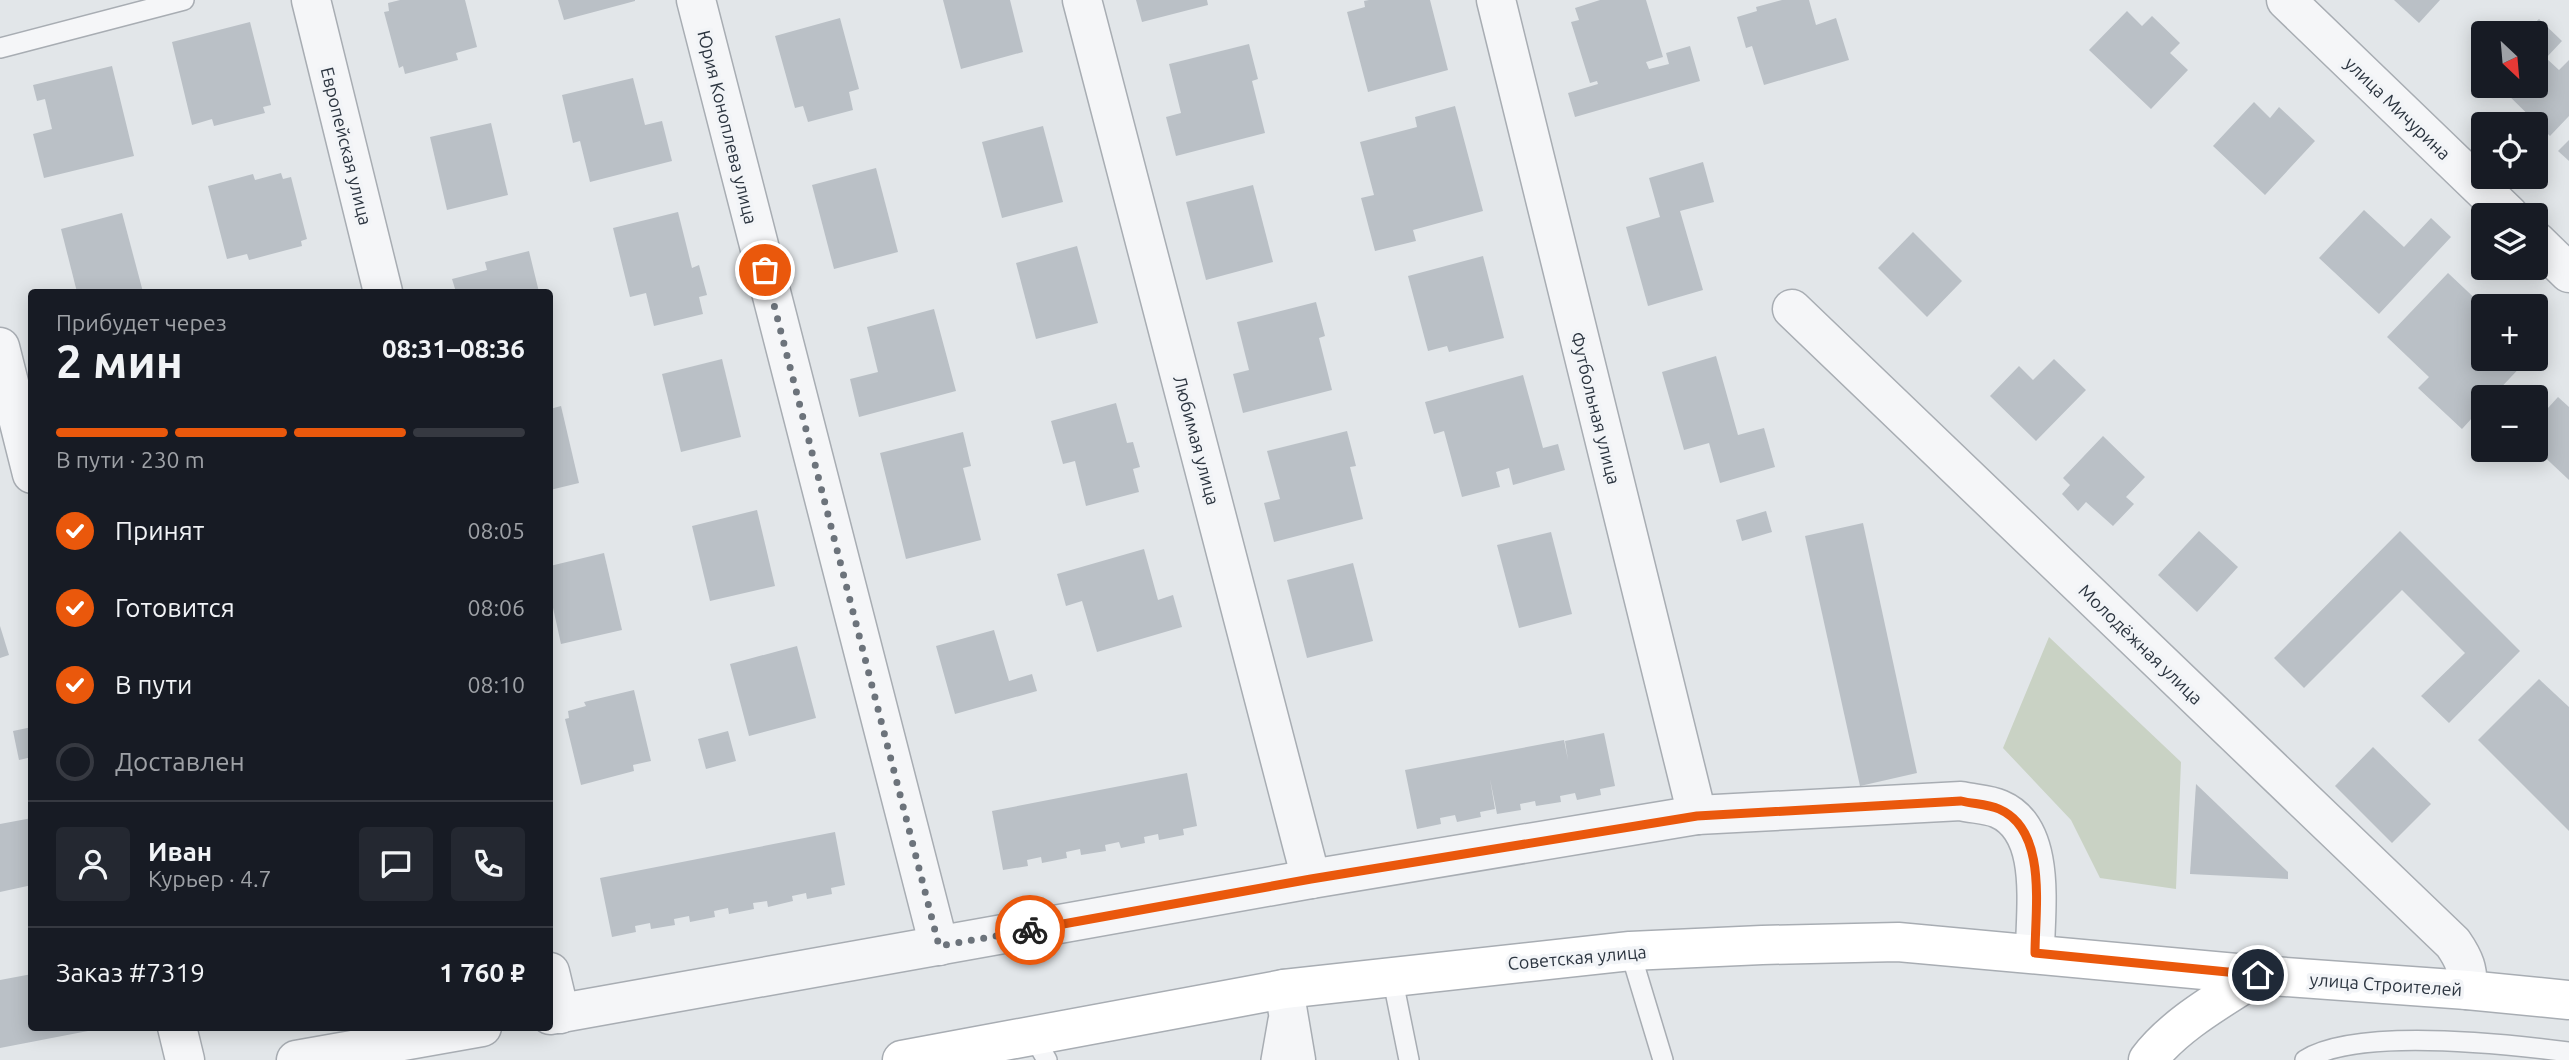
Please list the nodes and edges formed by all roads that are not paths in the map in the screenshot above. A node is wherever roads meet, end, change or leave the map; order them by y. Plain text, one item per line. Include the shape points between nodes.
1 (184, 0) edge
2 (312, 0) edge
3 (696, 0) edge
4 (1083, 0) edge
5 (1496, 0) edge
6 (2286, 0) edge
7 (0, 48) edge
8 (2497, 203) edge
9 (2548, 253) edge
10 (2569, 273) edge
11 (382, 289) edge
12 (1792, 309) dead end
13 (0, 347) edge
14 (28, 458) edge
15 (1697, 816) junction
16 (1311, 879) junction
17 (939, 946) junction
18 (1630, 951) junction
19 (2035, 953) junction
20 (2258, 975) junction
21 (1392, 976) junction
22 (1284, 989) junction
23 (2467, 989) junction
24 (2569, 1000) edge
25 (555, 1014) edge
26 (178, 1031) edge
27 (459, 1031) edge
28 (1040, 1048) edge
29 (2569, 1052) edge
30 (185, 1060) edge
31 (296, 1060) edge
32 (902, 1060) edge
33 (1271, 1060) edge
34 (1296, 1060) edge
35 (1409, 1060) edge
36 (1663, 1060) edge
37 (2148, 1060) edge
38 (2305, 1060) edge

1 - 7 lane
2 - 11 street, Европейская улица
3 - 17 street, Юрия Коноплева улица
4 - 16 street, Любимая улица
5 - 15 street, Футбольная улица
6 - 8 street, улица Мичурина
9 - 10 street
12 - 23 street, Молодёжная улица via 2453,943 2464,960
13 - 14 street
15 - 16 street
15 - 19 street via 1961,801 2000,809 2025,830 2034,857
16 - 17 street
17 - 25 street
18 - 19 main road, Советская улица via 1898,942
18 - 21 main road, Советская улица
18 - 36 lane
19 - 20 main road, Советская улица
20 - 23 main road, улица Строителей
20 - 37 main road via 2206,1009
21 - 22 main road, Советская улица
21 - 35 lane
22 - 28 main road, Советская улица
22 - 33 lane
22 - 34 street
23 - 24 main road, улица Строителей
26 - 30 street
27 - 31 street
28 - 32 main road, Советская улица
29 - 38 lane via 2413,1040 2352,1045

